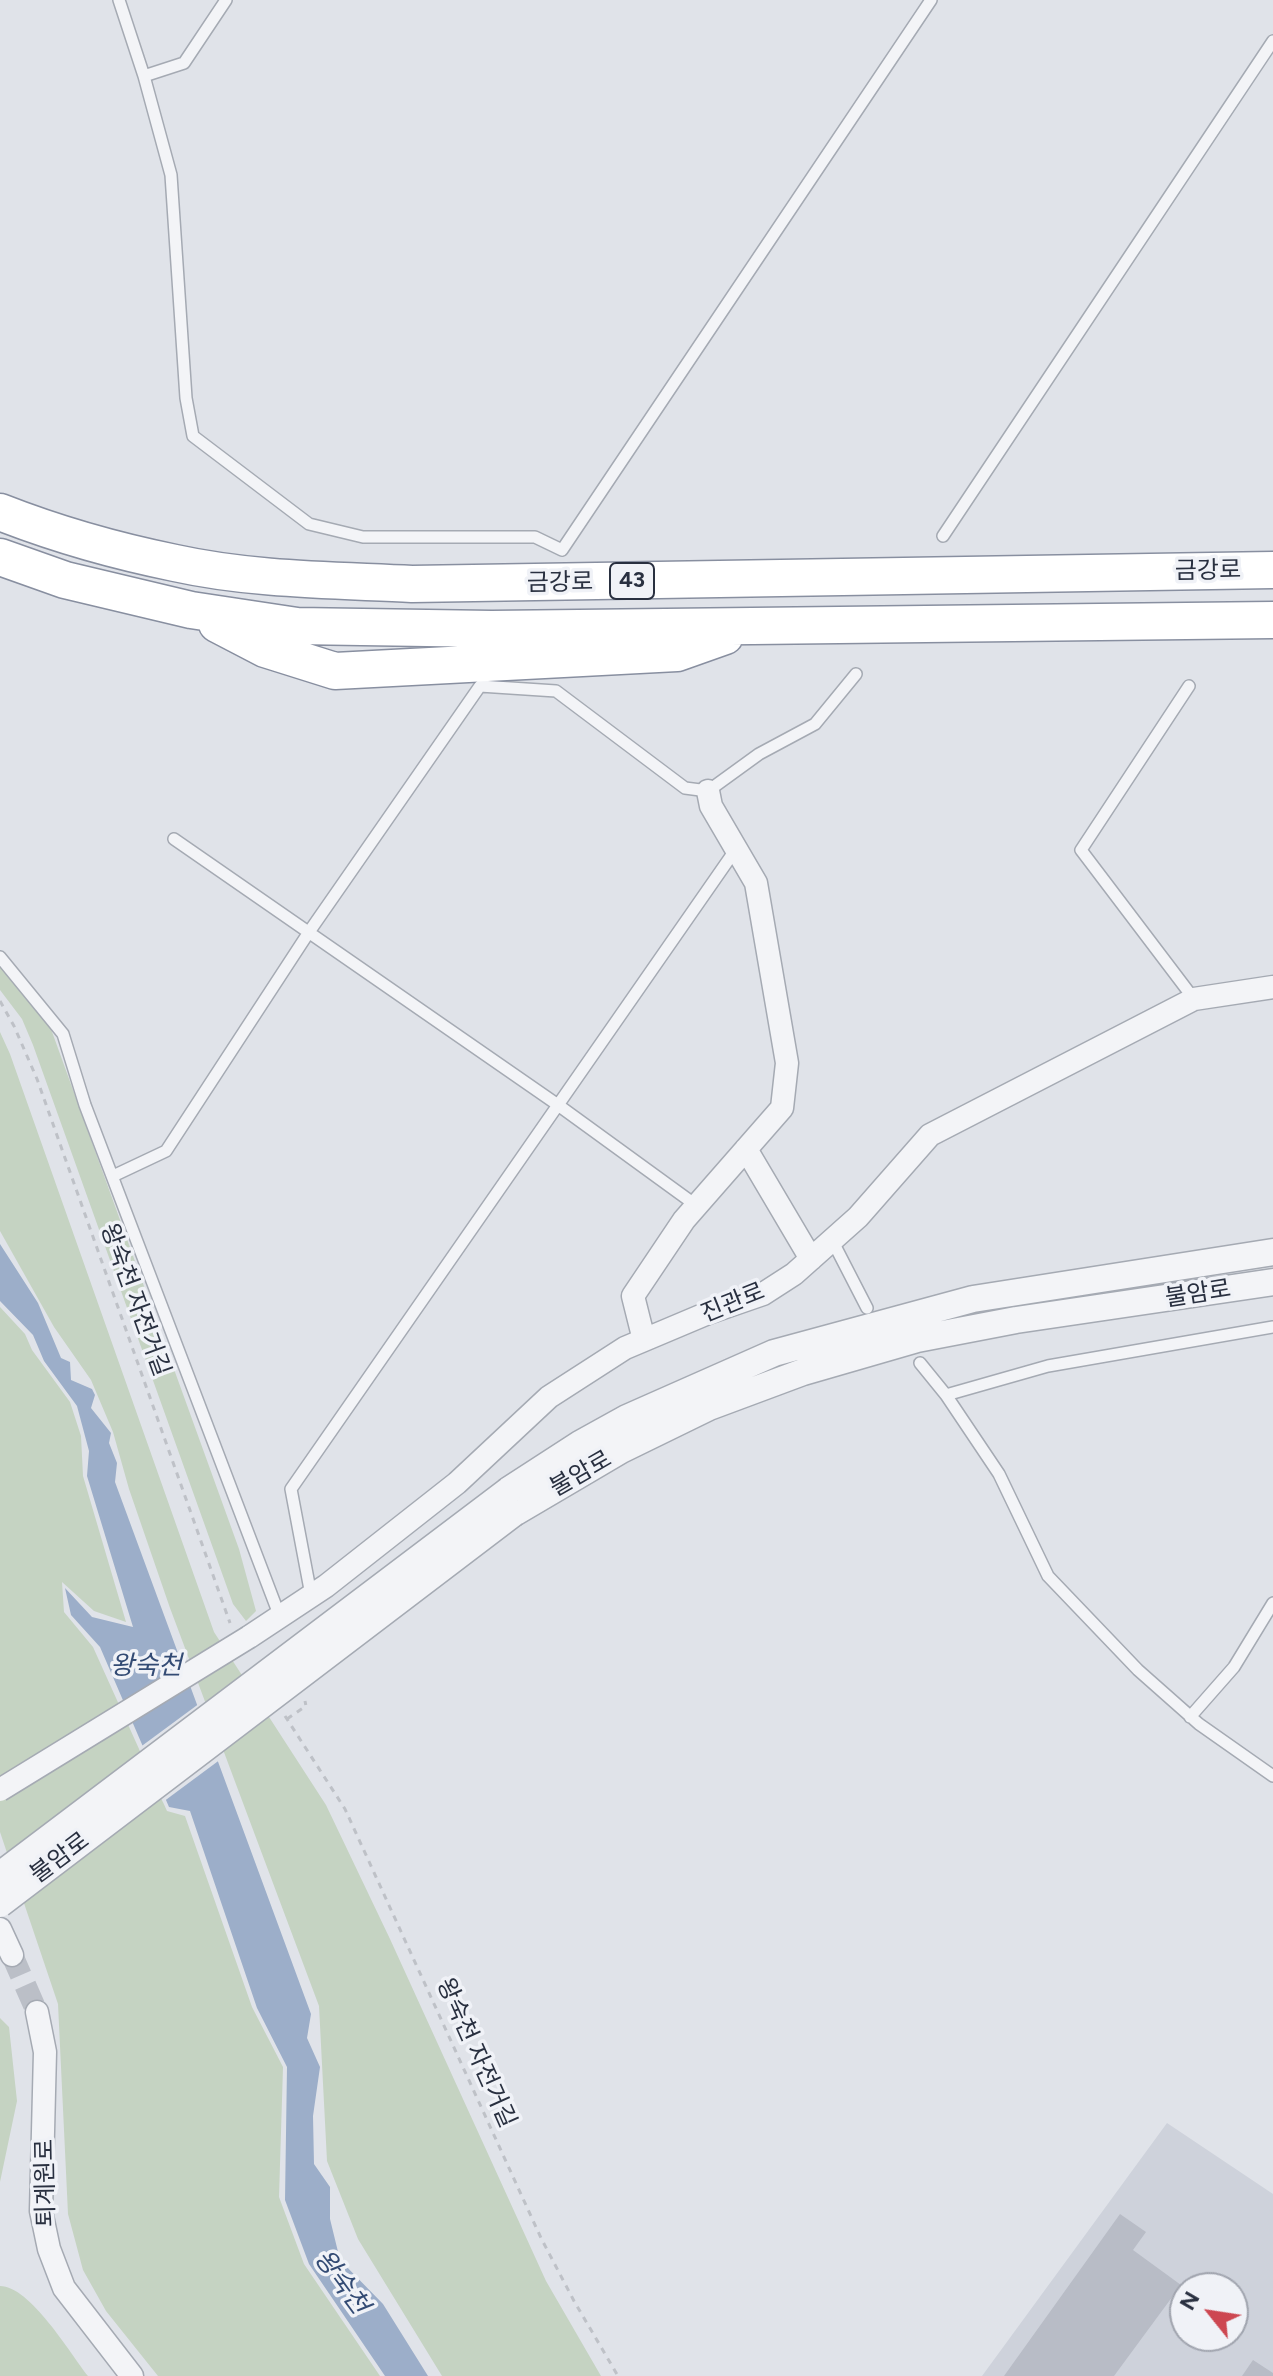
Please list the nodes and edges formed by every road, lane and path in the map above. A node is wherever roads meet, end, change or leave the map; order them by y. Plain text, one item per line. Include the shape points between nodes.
1 (119, 0) edge
2 (226, 0) edge
3 (931, 0) edge
4 (1273, 41) edge
5 (144, 76) junction
6 (0, 512) edge
7 (943, 536) dead end
8 (0, 557) edge
9 (1273, 570) edge
10 (1273, 620) edge
11 (1193, 622) junction
12 (1273, 634) edge
13 (856, 674) dead end
14 (1189, 686) dead end
15 (708, 791) junction
16 (174, 839) dead end
17 (736, 849) junction
18 (309, 932) junction
19 (0, 957) edge
20 (1273, 987) edge
21 (1194, 999) junction
22 (0, 1001) edge
23 (558, 1105) junction
24 (746, 1149) junction
25 (113, 1176) junction
26 (697, 1206) junction
27 (832, 1240) junction
28 (1273, 1252) edge
29 (811, 1259) junction
30 (1273, 1282) edge
31 (867, 1308) dead end
32 (1273, 1327) edge
33 (644, 1340) junction
34 (920, 1363) dead end
35 (946, 1395) junction
36 (512, 1501) junction
37 (312, 1596) junction
38 (1273, 1603) edge
39 (226, 1614) dead end
40 (280, 1617) junction
41 (306, 1706) dead end
42 (1190, 1717) junction
43 (287, 1719) dead end
44 (302, 1744) dead end
45 (1273, 1776) edge
46 (0, 1790) edge
47 (0, 1875) edge
48 (0, 1904) edge
49 (0, 1929) edge
50 (12, 1955) tunnel mouth
51 (37, 2012) tunnel mouth
52 (132, 2376) edge
53 (618, 2376) edge

1 - 5 lane
2 - 5 lane via 184,63
3 - 5 lane via 562,550 535,537 363,537 309,524 193,436 171,175
4 - 7 lane
6 - 9 highway, 금강로 / 43 via 47,530 177,564 273,577 412,584
8 - 11 highway, 금강로 / 43 via 65,580 191,610 297,626
10 - 11 highway, 금강로 / 43
11 - 12 highway
13 - 15 lane via 815,724 759,754
14 - 21 lane via 1081,850
15 - 17 street
15 - 18 lane via 685,788 556,691 480,686
16 - 18 lane
17 - 23 lane
17 - 24 street via 756,883 787,1063 782,1108
18 - 23 lane
18 - 25 lane via 166,1151
19 - 25 lane via 63,1034
20 - 21 street, 진관로
21 - 27 street, 진관로 via 930,1135
22 - 39 path, 왕숙천 자전거길 via 25,1051
23 - 26 lane
23 - 37 lane via 291,1489
24 - 26 street
24 - 29 street
25 - 40 lane
26 - 33 street via 633,1296
27 - 29 street, 진관로
27 - 31 lane
28 - 36 street, 불암로 via 973,1299 774,1353 580,1444
29 - 33 street, 진관로 via 763,1294
30 - 36 street, 불암로 via 931,1336 803,1372 709,1407
32 - 35 lane via 1048,1366
33 - 37 street, 진관로 via 549,1397 457,1483
34 - 35 lane
35 - 42 lane via 999,1474 1048,1576
36 - 47 street, 불암로, bridge
36 - 48 street, 불암로, bridge
37 - 40 street, 진관로
38 - 42 lane via 1234,1667
40 - 46 street, 진관로, bridge
41 - 43 path
42 - 45 lane
44 - 53 path, 왕숙천 자전거길 via 345,1809 541,2238
49 - 50 street
51 - 52 street, 퇴계원로 via 45,2052 41,2211 49,2249 64,2288

